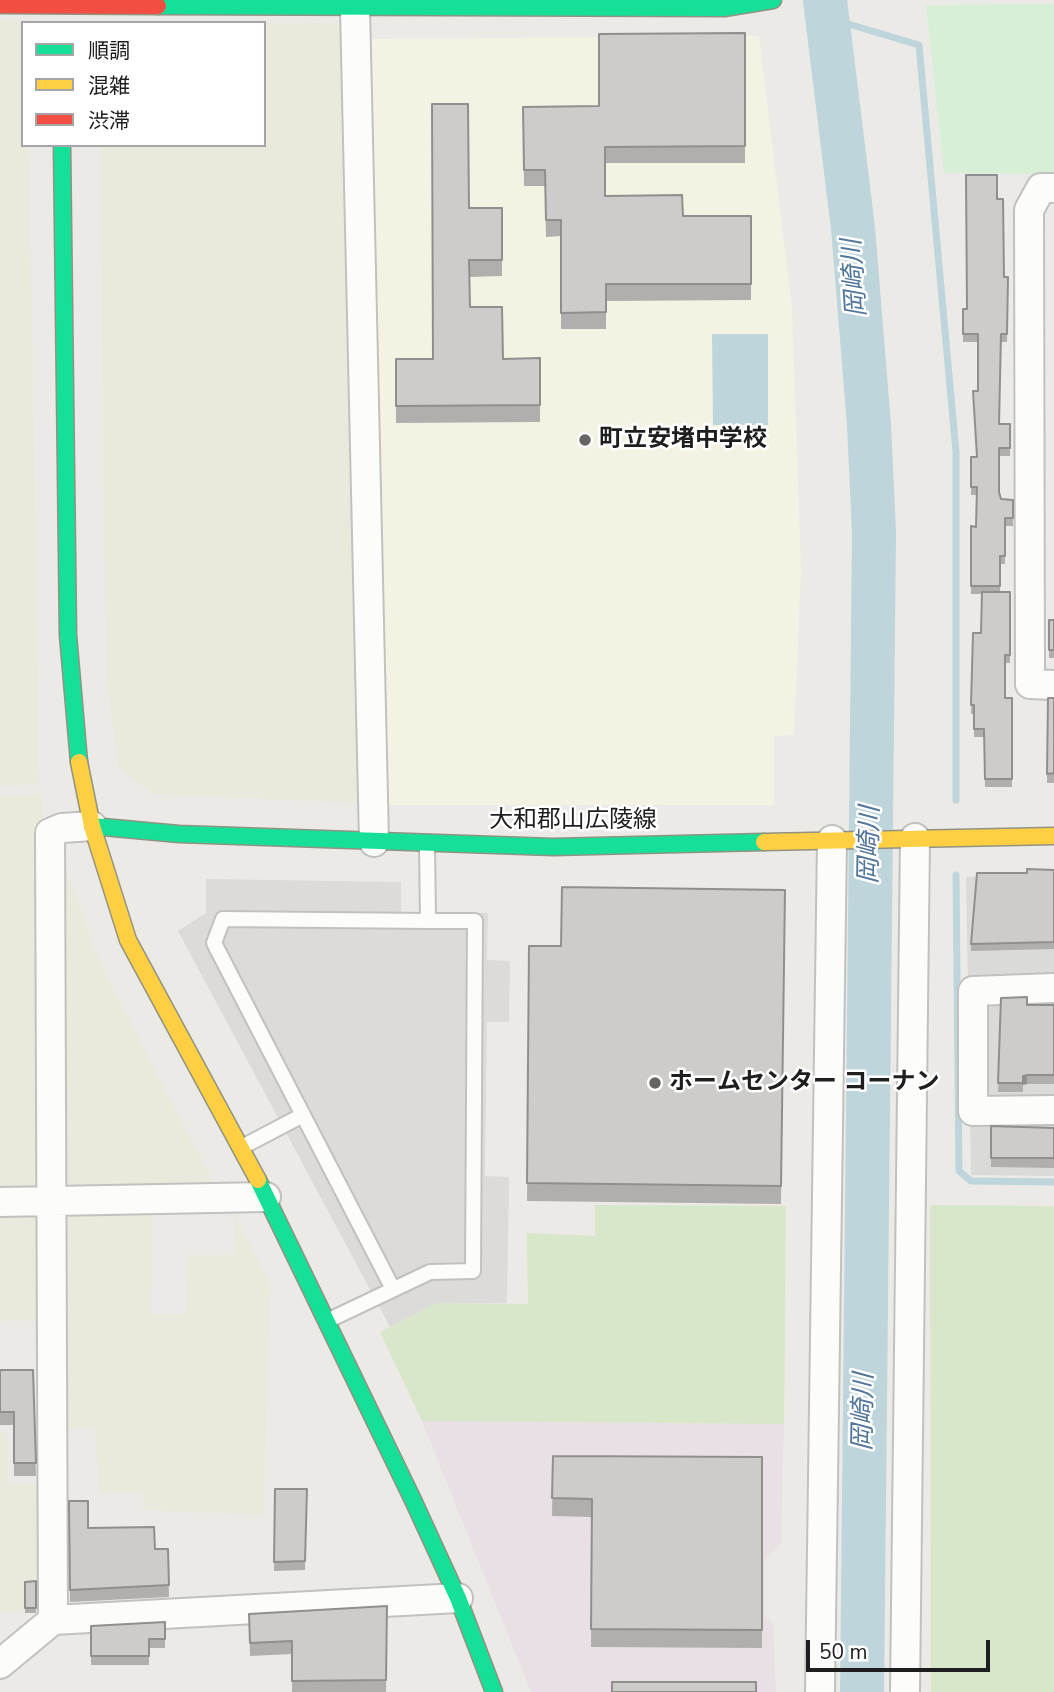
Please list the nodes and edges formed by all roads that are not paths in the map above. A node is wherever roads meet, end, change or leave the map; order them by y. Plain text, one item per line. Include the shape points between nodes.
1 (773, 0) edge
2 (60, 3) edge
3 (0, 5) edge
4 (355, 8) junction
5 (60, 21) edge
6 (62, 147) edge
7 (1054, 188) edge
8 (1054, 685) edge
9 (92, 826) junction
10 (1054, 836) edge
11 (915, 838) junction
12 (832, 840) junction
13 (374, 842) junction
14 (427, 842) junction
15 (428, 921) junction
16 (1054, 988) edge
17 (1054, 1110) edge
18 (303, 1115) junction
19 (242, 1147) junction
20 (266, 1197) junction
21 (50, 1200) junction
22 (0, 1202) edge
23 (393, 1289) junction
24 (327, 1321) junction
25 (458, 1598) junction
26 (52, 1620) junction
27 (0, 1664) edge
28 (494, 1692) edge
29 (820, 1692) edge
30 (905, 1692) edge

1 - 4 street via 724,8
2 - 3 street
2 - 4 street
2 - 5 street
4 - 13 street
6 - 9 street via 68,648 79,767
7 - 8 street via 1041,188 1029,210 1030,684
9 - 13 street, 大和郡山広陵線
9 - 19 street via 128,940
9 - 21 street via 50,833
10 - 11 street, 大和郡山広陵線
11 - 12 street, 大和郡山広陵線
11 - 30 street
12 - 14 street, 大和郡山広陵線 via 553,847
12 - 29 street
13 - 14 street, 大和郡山広陵線
14 - 15 lane
15 - 18 lane via 223,919 214,943
15 - 23 lane via 475,921 472,1271 430,1272
16 - 17 street via 973,991 973,1111
18 - 19 lane
18 - 23 lane
19 - 20 street
20 - 21 street
20 - 24 street
21 - 22 street
21 - 26 street
23 - 24 lane
24 - 25 street
25 - 26 street
25 - 28 street
26 - 27 street

